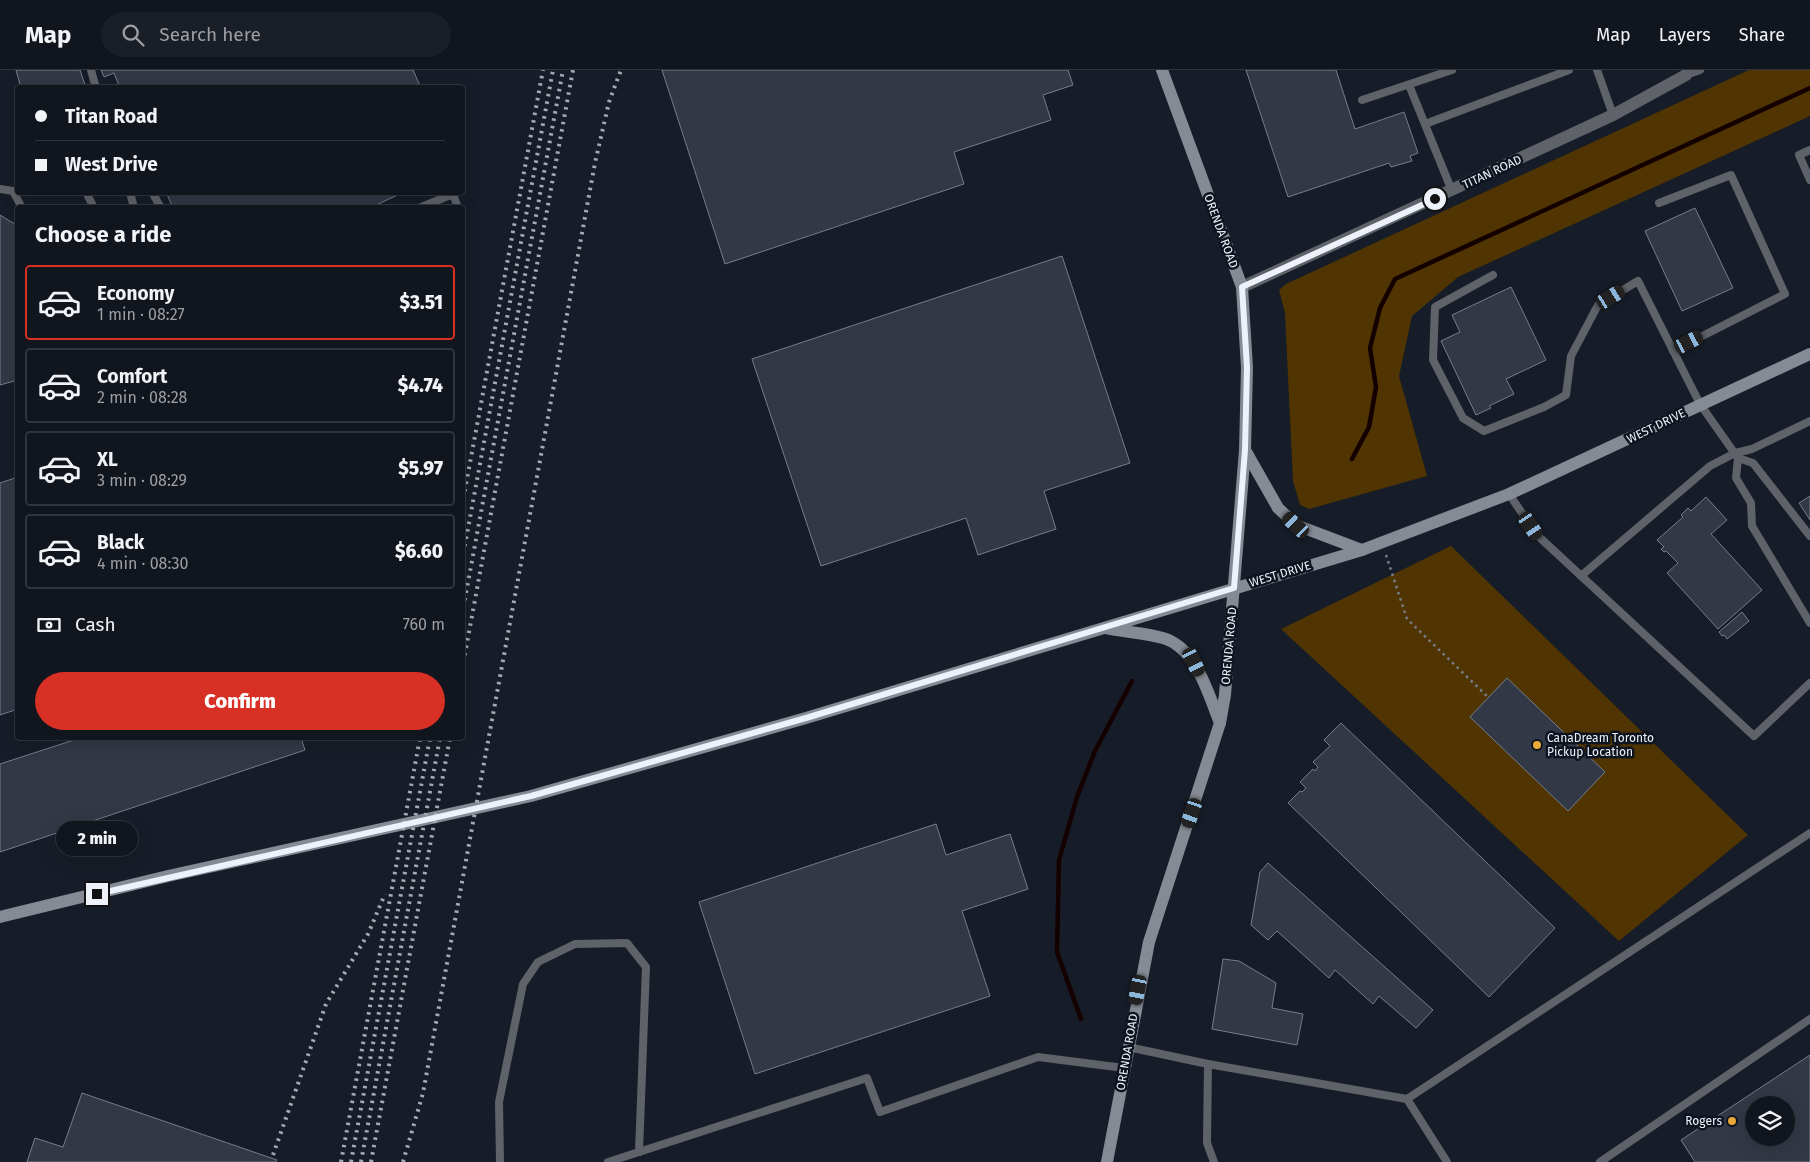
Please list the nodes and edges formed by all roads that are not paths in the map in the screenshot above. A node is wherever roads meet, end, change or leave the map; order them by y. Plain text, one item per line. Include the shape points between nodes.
1 (91, 70) edge
2 (1162, 70) edge
3 (1452, 70) edge
4 (1569, 70) edge
5 (1597, 70) edge
6 (1700, 70) edge
7 (1685, 73) edge
8 (95, 85) edge
9 (1410, 85) junction
10 (1362, 100) dead end
11 (1613, 115) junction
12 (1425, 124) junction
13 (1810, 150) edge
14 (1810, 180) edge
15 (0, 189) edge
16 (1452, 191) junction
17 (15, 193) edge
18 (451, 195) edge
19 (1659, 203) dead end
20 (426, 205) edge
21 (1493, 276) dead end
22 (1242, 287) junction
23 (1673, 351) junction
24 (1810, 354) edge
25 (1700, 404) junction
26 (1810, 421) edge
27 (1245, 450) junction
28 (1736, 455) junction
29 (1509, 494) junction
30 (1810, 536) edge
31 (1362, 550) junction
32 (1581, 576) junction
33 (1234, 588) junction
34 (1810, 623) edge
35 (1103, 628) junction
36 (1810, 683) edge
37 (1220, 723) junction
38 (1810, 833) edge
39 (0, 917) edge
40 (1810, 1020) edge
41 (1128, 1046) junction
42 (1208, 1064) junction
43 (1124, 1068) junction
44 (1407, 1099) junction
45 (639, 1152) junction
46 (500, 1162) edge
47 (608, 1162) edge
48 (1107, 1162) edge
49 (1214, 1162) edge
50 (1447, 1162) edge
51 (1600, 1162) edge

1 - 8 lane
2 - 22 street, ORENDA ROAD
3 - 9 lane
4 - 12 lane
5 - 11 lane
6 - 7 lane
7 - 11 street, TITAN ROAD
9 - 10 lane
9 - 12 lane
11 - 16 street, TITAN ROAD
12 - 16 lane
13 - 14 lane via 1799,155
15 - 17 lane
16 - 22 street, TITAN ROAD
18 - 20 lane
19 - 23 lane via 1730,175 1785,294
21 - 23 lane via 1435,307 1433,360 1463,418 1484,431 1566,395 1571,356 1598,305 1638,281
22 - 27 street, ORENDA ROAD via 1247,368
23 - 25 lane
24 - 25 street, WEST DRIVE
25 - 28 lane
25 - 29 street, WEST DRIVE
26 - 28 lane
27 - 31 street via 1278,508 1296,525
27 - 33 street, ORENDA ROAD
28 - 30 lane via 1753,463
28 - 32 lane via 1710,466
28 - 34 lane via 1736,478 1751,503 1752,526
29 - 31 street, WEST DRIVE
29 - 32 lane via 1537,535
31 - 33 street, WEST DRIVE
32 - 36 lane via 1754,736
33 - 35 street, WEST DRIVE
33 - 37 street, ORENDA ROAD
35 - 37 street via 1164,638 1178,645 1194,662
35 - 39 street, WEST DRIVE via 806,718 531,796 168,876
37 - 41 street, ORENDA ROAD via 1149,942
38 - 44 lane
40 - 51 lane
41 - 42 lane
41 - 43 street, ORENDA ROAD
42 - 44 lane
42 - 49 lane via 1208,1143
43 - 45 lane via 1038,1057 880,1112 867,1078
43 - 48 street, ORENDA ROAD
44 - 50 lane
45 - 46 lane via 646,967 627,943 575,944 538,962 522,984 499,1102
45 - 47 lane

